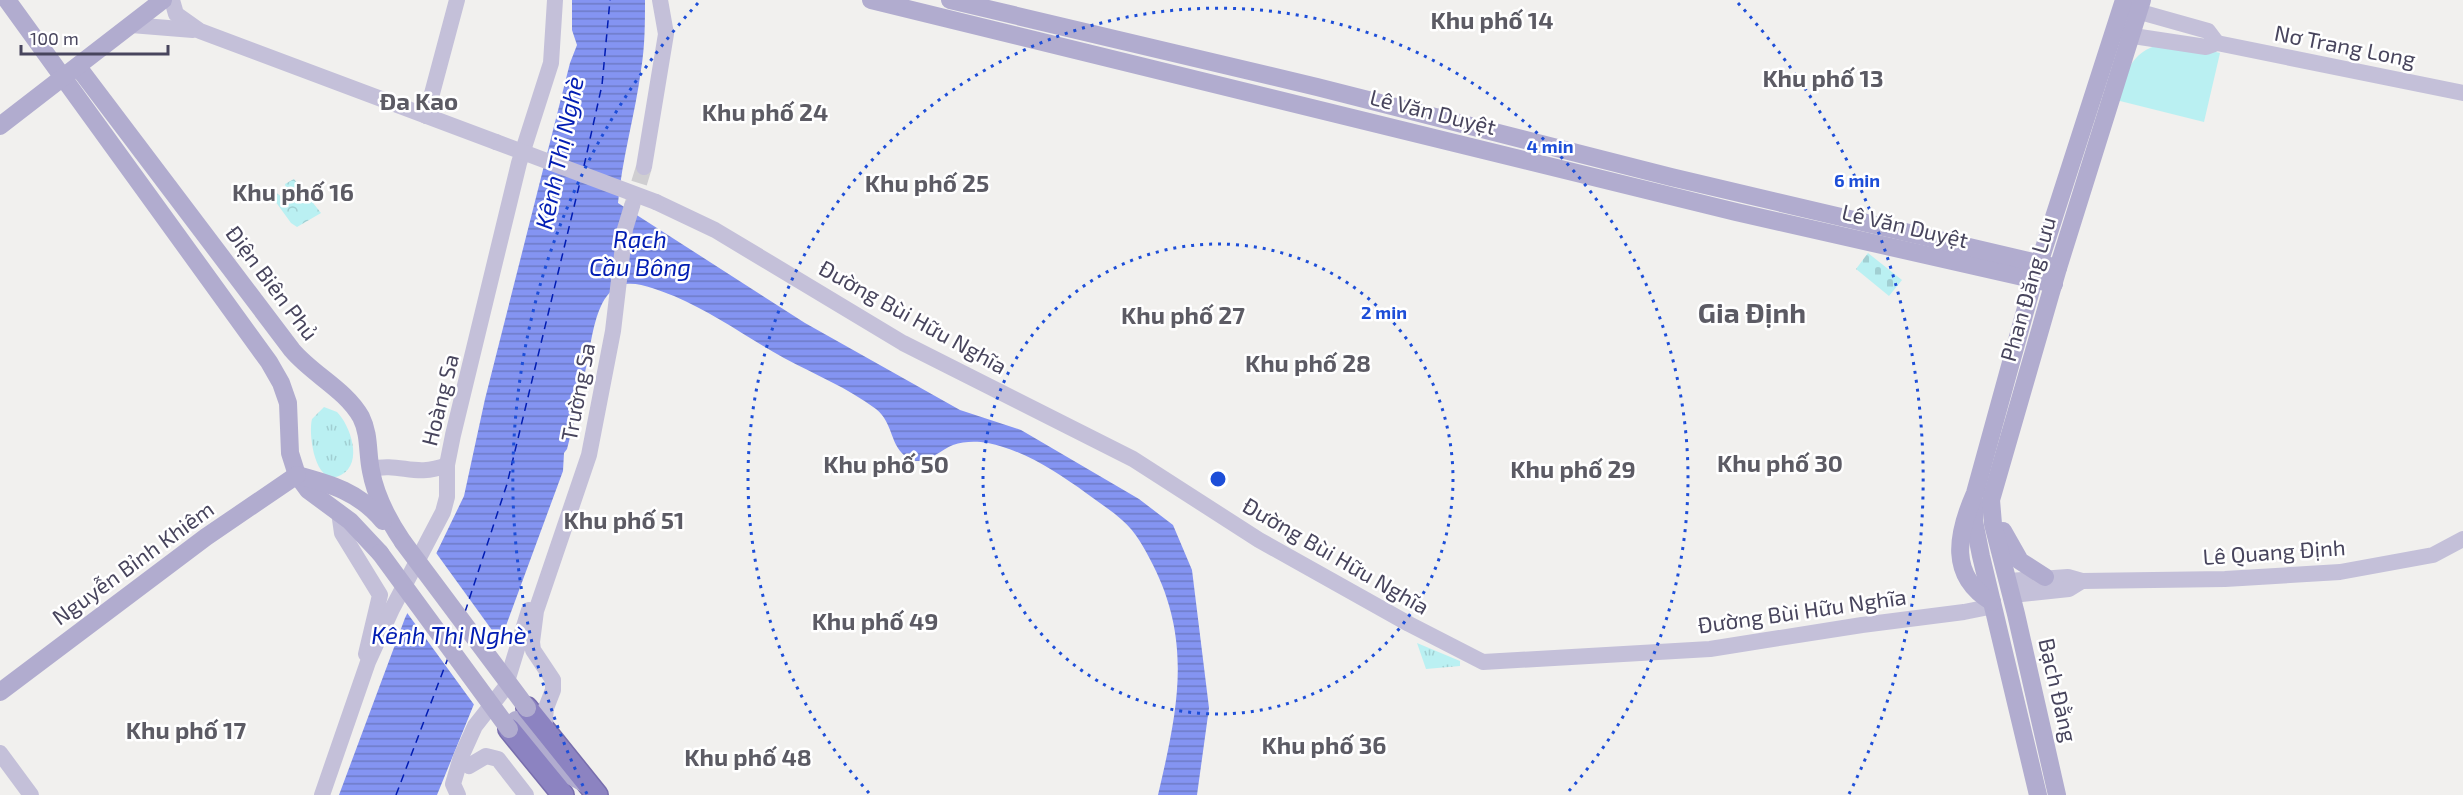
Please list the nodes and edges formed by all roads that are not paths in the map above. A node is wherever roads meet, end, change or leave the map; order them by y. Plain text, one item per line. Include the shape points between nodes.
1 (7, 0) edge
2 (163, 0) edge
3 (172, 0) edge
4 (457, 0) edge
5 (555, 0) edge
6 (660, 0) edge
7 (871, 0) edge
8 (953, 0) edge
9 (2132, 4) edge
10 (949, 19) junction
11 (132, 25) junction
12 (200, 31) junction
13 (2113, 33) junction
14 (2132, 35) junction
15 (1105, 37) junction
16 (2217, 43) junction
17 (1101, 56) junction
18 (78, 67) junction
19 (63, 78) junction
20 (1317, 87) junction
21 (2463, 93) edge
22 (100, 94) junction
23 (85, 106) junction
24 (1312, 107) junction
25 (426, 116) junction
26 (0, 126) edge
27 (645, 167) tunnel mouth
28 (632, 206) tunnel mouth
29 (1834, 216) junction
30 (1830, 234) junction
31 (2037, 271) junction
32 (2056, 276) junction
33 (447, 465) junction
34 (370, 469) junction
35 (297, 475) junction
36 (1983, 496) junction
37 (339, 512) junction
38 (2463, 539) edge
39 (393, 543) junction
40 (2044, 577) junction
41 (2082, 581) junction
42 (2010, 588) junction
43 (544, 589) junction
44 (1991, 593) junction
45 (368, 662) junction
46 (0, 692) edge
47 (525, 720) junction
48 (468, 742) junction
49 (0, 753) edge
50 (471, 761) junction
51 (593, 790) edge
52 (557, 794) edge
53 (31, 795) edge
54 (322, 795) edge
55 (459, 795) edge
56 (526, 795) edge
57 (2038, 795) edge
58 (2057, 795) edge

1 - 19 main road, Ðiện Biên Phủ
2 - 11 main road
3 - 12 street via 176,14
4 - 25 street
5 - 33 street, Hoàng Sa via 551,63 519,163
6 - 27 street via 666,34
7 - 10 main road, Lê Văn Duyệt
8 - 10 street
8 - 15 main road, Lê Văn Duyệt
9 - 13 main road, Phan Đăng Lưu
9 - 14 main road, Phan Đăng Lưu
9 - 16 street, Nơ Trang Long via 2208,31
10 - 17 main road, Lê Văn Duyệt
11 - 12 street
11 - 18 main road
12 - 25 street, Đường Bùi Hữu Nghĩa
13 - 14 street, Nơ Trang Long
13 - 31 main road, Phan Đăng Lưu
14 - 16 street, Nơ Trang Long via 2206,47
14 - 32 main road, Phan Đăng Lưu
15 - 17 main road
15 - 20 main road, Lê Văn Duyệt
16 - 21 street, Nơ Trang Long
17 - 24 main road, Lê Văn Duyệt
18 - 19 main road
18 - 22 main road, Ðiện Biên Phủ
19 - 23 main road, Ðiện Biên Phủ
19 - 26 main road
20 - 24 main road
20 - 29 main road, Lê Văn Duyệt
22 - 23 main road via 90,98
22 - 34 main road, Ðiện Biên Phủ via 292,350 309,369 351,402 367,432
23 - 35 main road, Ðiện Biên Phủ via 269,362 288,403 290,453
24 - 30 main road, Lê Văn Duyệt
25 - 44 street, Đường Bùi Hữu Nghĩa, bridge via 656,202 715,230 903,343 1133,459 1259,540 1483,662 1710,649 1964,612 1984,608
28 - 43 street, Trường Sa via 618,269 589,455
29 - 30 main road
29 - 31 main road, Lê Văn Duyệt
30 - 31 main road, Lê Văn Duyệt
31 - 32 main road, Lê Văn Duyệt
31 - 36 main road, Phan Đăng Lưu
32 - 36 main road, Phan Đăng Lưu
33 - 34 street via 425,472 393,466
33 - 45 street, Hoàng Sa via 443,512
34 - 39 main road, Ðiện Biên Phủ
35 - 37 main road via 314,495
35 - 39 main road via 347,490
35 - 46 main road, Nguyễn Bỉnh Khiêm via 164,567
36 - 40 main road via 2014,554
36 - 42 main road, Phan Đăng Lưu
36 - 44 main road, Phan Đăng Lưu via 1963,527 1960,556 1970,586
37 - 39 main road via 361,531
37 - 45 street via 342,533 380,596 367,644
38 - 41 street, Lê Quang Định via 2433,555 2340,572 2226,579
39 - 47 main road, bridge
39 - 47 main road, bridge
40 - 41 street, Lê Quang Định
40 - 42 street, Lê Quang Định
41 - 42 street, Lê Quang Định via 2069,589
42 - 44 main road
42 - 58 main road, Bạch Đằng
43 - 47 street via 532,642 553,680 553,690 546,708
43 - 48 street, Trường Sa via 529,611 505,688 485,711
44 - 57 main road, Bạch Đằng
45 - 54 street, Hoàng Sa
47 - 51 highway
47 - 51 main road via 555,767
47 - 52 highway
48 - 50 street, Trường Sa
48 - 55 street, Trường Sa via 453,784
49 - 53 street
50 - 55 street, Trường Sa
50 - 56 street via 486,756 498,759

